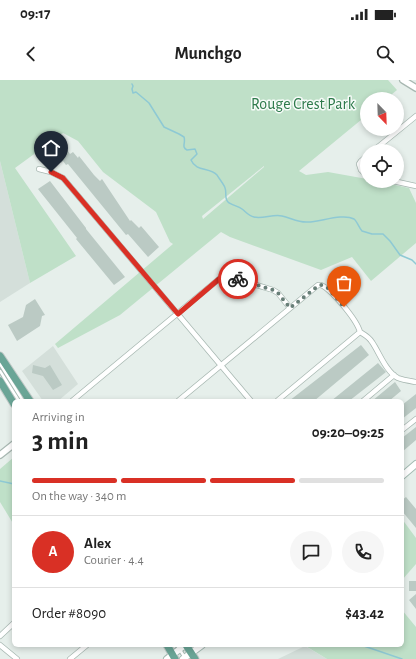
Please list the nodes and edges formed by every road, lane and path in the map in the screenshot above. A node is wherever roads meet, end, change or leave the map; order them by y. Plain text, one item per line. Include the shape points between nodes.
1 (403, 80) edge
2 (416, 88) edge
3 (416, 116) edge
4 (382, 144) edge
5 (39, 169) dead end
6 (404, 183) edge
7 (416, 186) edge
8 (290, 308) junction
9 (178, 314) junction
10 (360, 332) junction
11 (0, 356) edge
12 (0, 364) edge
13 (221, 365) junction
14 (0, 371) edge
15 (394, 375) junction
16 (0, 381) edge
17 (416, 382) edge
18 (18, 399) edge
19 (22, 399) edge
20 (29, 399) edge
21 (74, 399) edge
22 (180, 399) edge
23 (249, 399) edge
24 (279, 399) edge
25 (365, 399) edge
26 (12, 401) edge
27 (416, 419) edge
28 (404, 428) edge
29 (12, 446) edge
30 (0, 455) edge
31 (416, 464) edge
32 (404, 474) edge
33 (12, 625) edge
34 (0, 636) edge
35 (0, 645) edge
36 (85, 647) edge
37 (167, 647) edge
38 (181, 647) edge
39 (182, 647) edge
40 (200, 647) edge
41 (171, 658) edge
42 (188, 658) edge
43 (17, 659) edge
44 (70, 659) edge

1 - 2 street
3 - 4 street
5 - 9 street via 63,178
6 - 7 street
8 - 9 street via 273,290 230,276 219,279
8 - 10 street via 318,286 327,287 358,325
8 - 13 street
9 - 13 street
9 - 21 street
10 - 15 street via 372,342
10 - 24 street
11 - 20 main road
12 - 19 lane
13 - 22 street
13 - 23 street
14 - 18 lane
15 - 17 street
15 - 25 street
16 - 26 main road
27 - 28 street
29 - 30 street
31 - 32 main road
33 - 34 street
35 - 43 street
36 - 44 street
37 - 41 main road
38 - 41 main road
39 - 42 main road
40 - 42 main road

